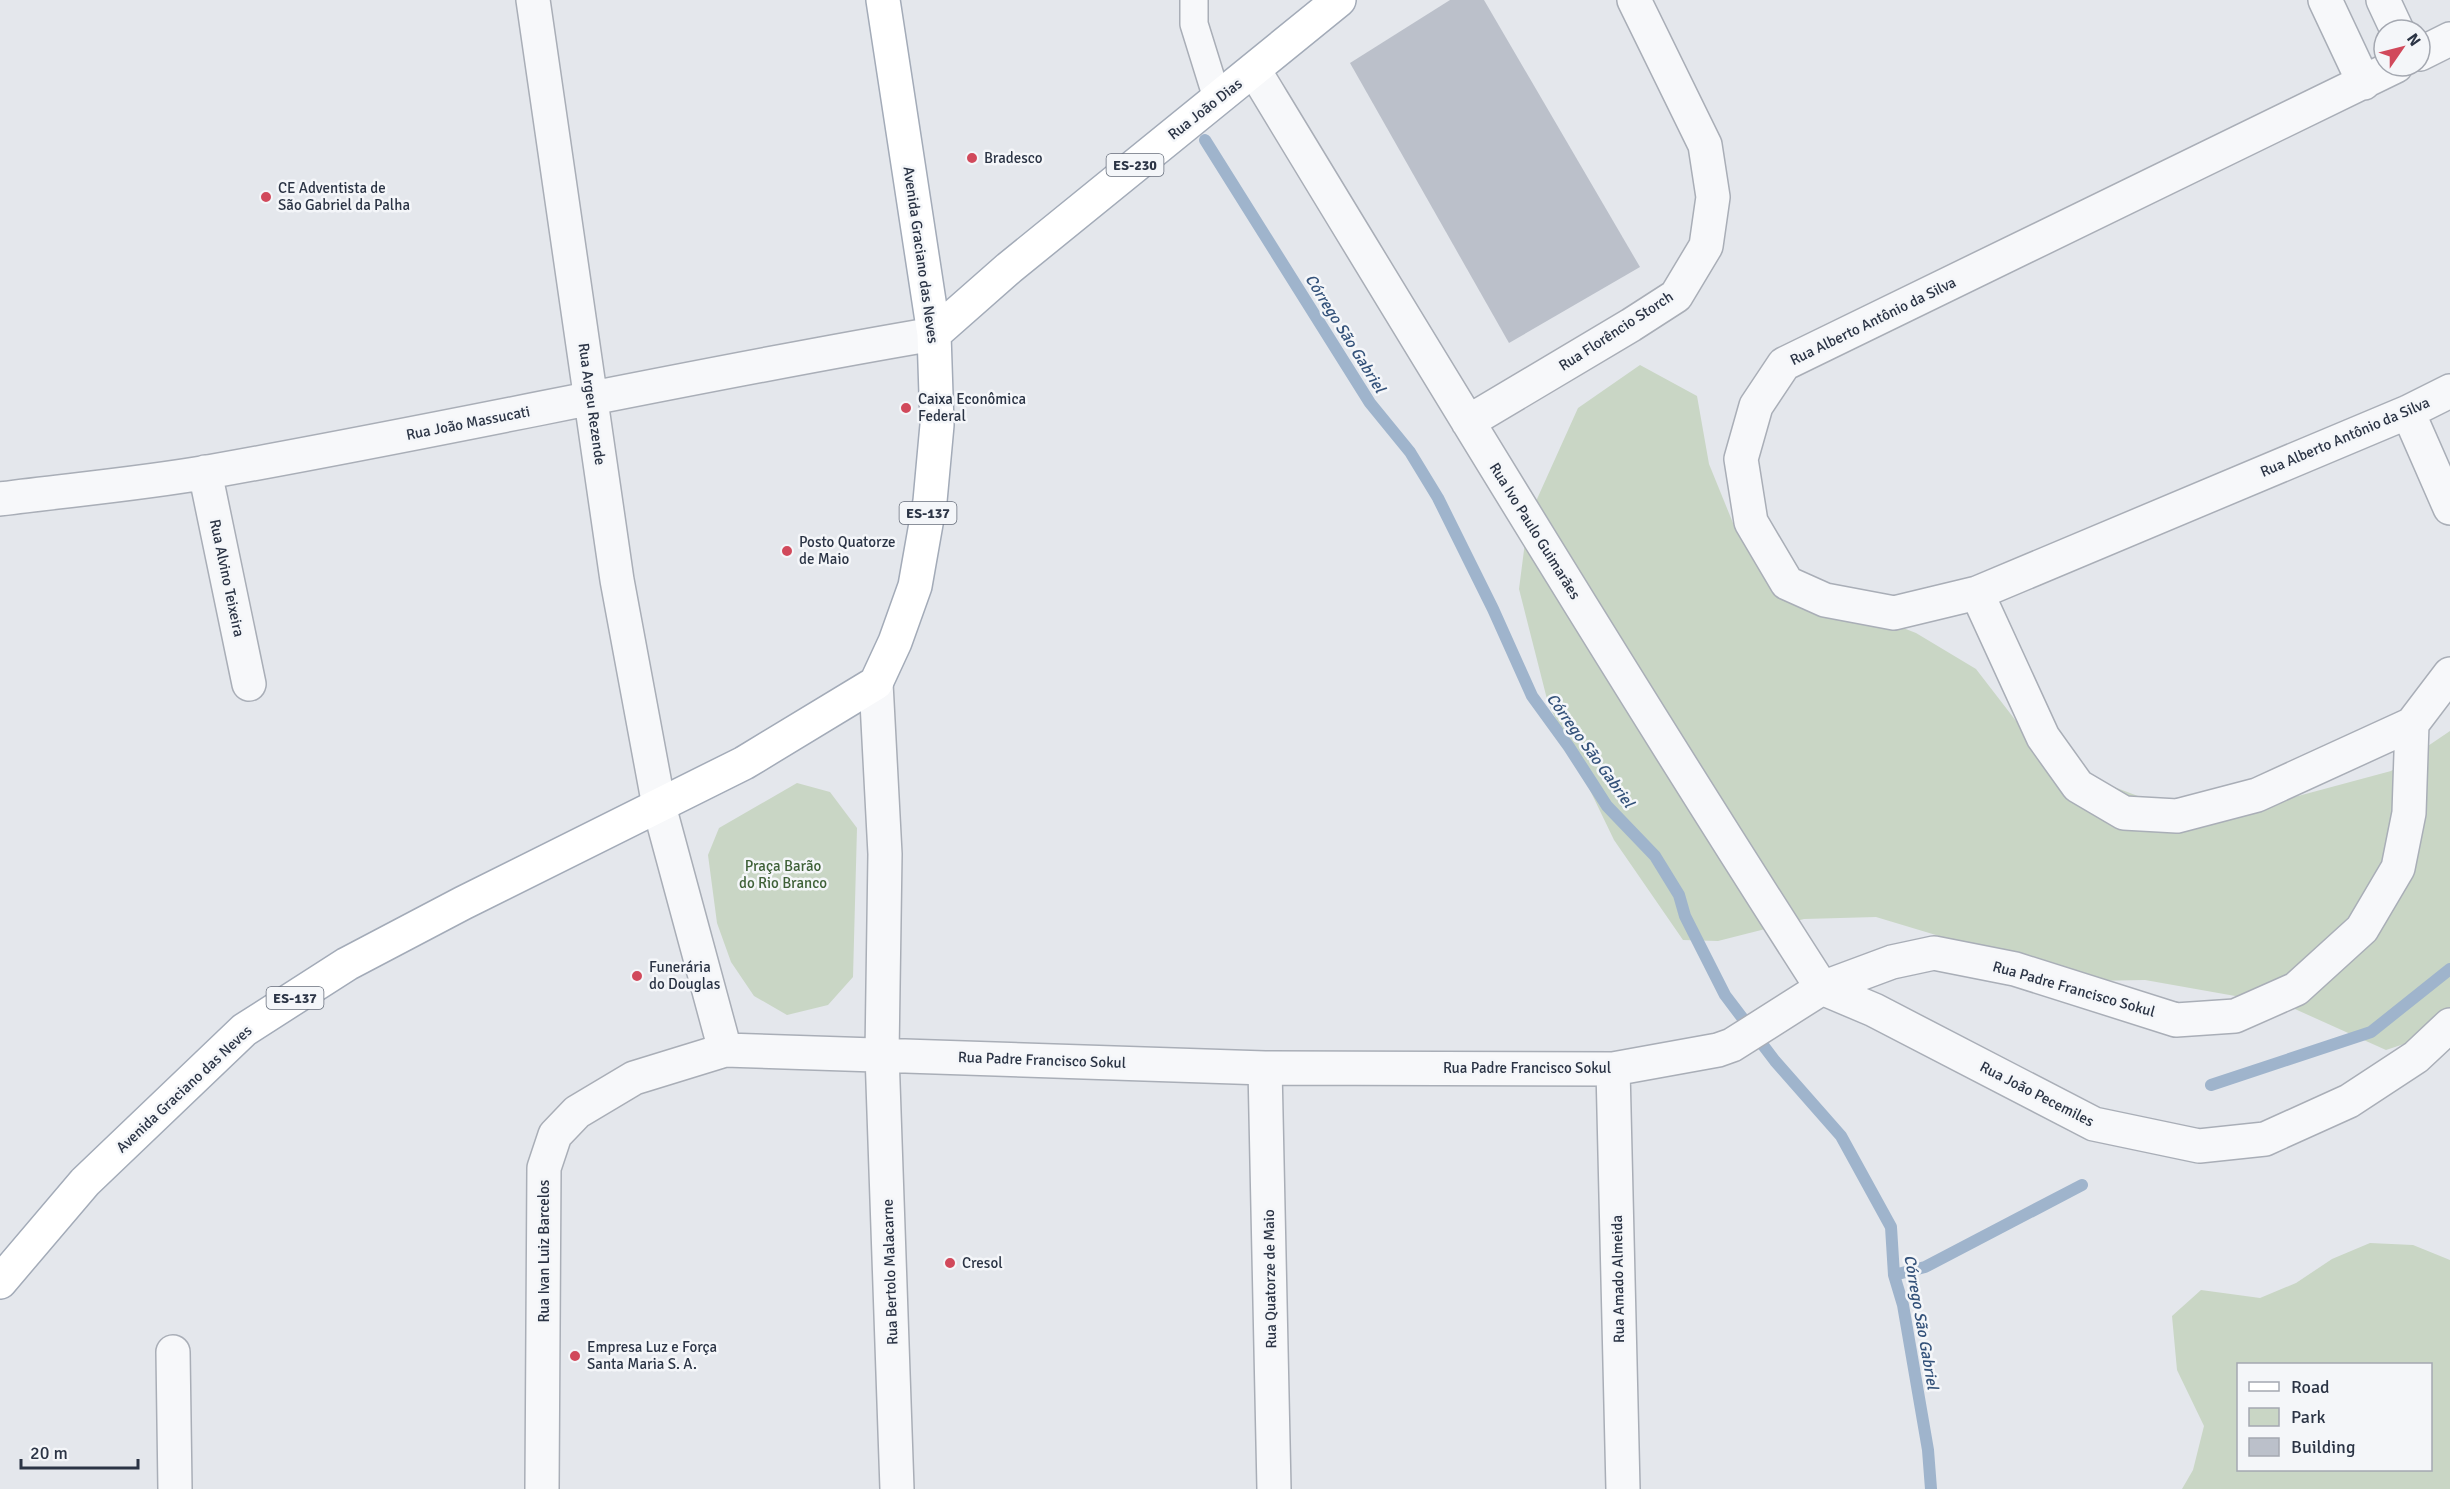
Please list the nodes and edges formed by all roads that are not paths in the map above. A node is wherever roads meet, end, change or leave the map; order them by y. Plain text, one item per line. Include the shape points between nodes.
1 (533, 0) edge
2 (883, 0) edge
3 (1194, 0) edge
4 (1339, 0) edge
5 (1634, 0) edge
6 (2325, 0) edge
7 (2383, 0) edge
8 (2391, 18) edge
9 (2450, 39) edge
10 (2432, 48) edge
11 (1254, 70) junction
12 (2373, 78) edge
13 (2364, 83) junction
14 (1217, 98) junction
15 (934, 334) junction
16 (2450, 391) edge
17 (591, 400) junction
18 (2408, 412) junction
19 (1468, 422) junction
20 (205, 472) junction
21 (0, 499) edge
22 (2450, 508) edge
23 (1977, 593) junction
24 (2450, 674) edge
25 (876, 683) junction
26 (249, 684) dead end
27 (2412, 724) junction
28 (659, 806) junction
29 (1822, 987) junction
30 (2450, 1025) edge
31 (725, 1050) junction
32 (882, 1054) junction
33 (1265, 1068) junction
34 (1614, 1069) junction
35 (0, 1282) edge
36 (173, 1352) dead end
37 (175, 1489) edge
38 (542, 1489) edge
39 (897, 1489) edge
40 (1274, 1489) edge
41 (1623, 1489) edge

1 - 17 street, Rua Argeu Rezende
2 - 15 main road, Avenida Graciano das Neves / ES-137
3 - 14 street via 1194,24
4 - 11 main road, Rua João Dias / ES-230
5 - 19 street, Rua Florêncio Storch via 1705,145 1713,196 1706,246 1676,296
6 - 13 street
7 - 8 street
9 - 10 street
11 - 14 main road, Rua João Dias / ES-230
11 - 19 street, Rua Ivo Paulo Guimarães
12 - 13 street, Rua Alberto Antônio da Silva
13 - 23 street, Rua Alberto Antônio da Silva via 1784,364 1756,406 1741,459 1751,522 1787,583 1825,600 1894,613
14 - 15 main road, Rua João Dias / ES-230
15 - 17 street, Rua João Massucati
15 - 25 main road, Avenida Graciano das Neves / ES-137 via 937,425 930,501 915,586
16 - 18 street, Rua Alberto Antônio da Silva
17 - 20 street, Rua João Massucati
17 - 28 street, Rua Argeu Rezende via 617,580
18 - 22 street
18 - 23 street, Rua Alberto Antônio da Silva
19 - 29 street, Rua Ivo Paulo Guimarães
20 - 21 street, Rua João Massucati
20 - 26 street, Rua Alvino Teixeira
23 - 27 street via 2043,737 2078,786 2124,813 2177,816 2257,795
24 - 27 street
25 - 28 main road, ES-137 via 744,763
25 - 32 street via 885,854
27 - 29 street, Rua Padre Francisco Sokul via 2409,813 2398,868 2362,929 2296,989 2235,1016 2176,1020 2015,969 1934,953 1892,962
28 - 31 street
28 - 35 main road, Avenida Graciano das Neves / ES-137 via 347,964 244,1030 85,1182
29 - 30 street, Rua João Pecemiles via 2094,1124 2199,1146 2265,1139 2349,1101 2416,1057
29 - 34 street, Rua Padre Francisco Sokul via 1732,1045
31 - 32 street
31 - 38 street, Rua Ivan Luiz Barcelos via 634,1078 577,1112 555,1135 544,1168
32 - 33 street, Rua Padre Francisco Sokul
32 - 39 street, Rua Bertolo Malacarne
33 - 34 street, Rua Padre Francisco Sokul
33 - 40 street, Rua Quatorze de Maio
34 - 41 street, Rua Amado Almeida
36 - 37 street

